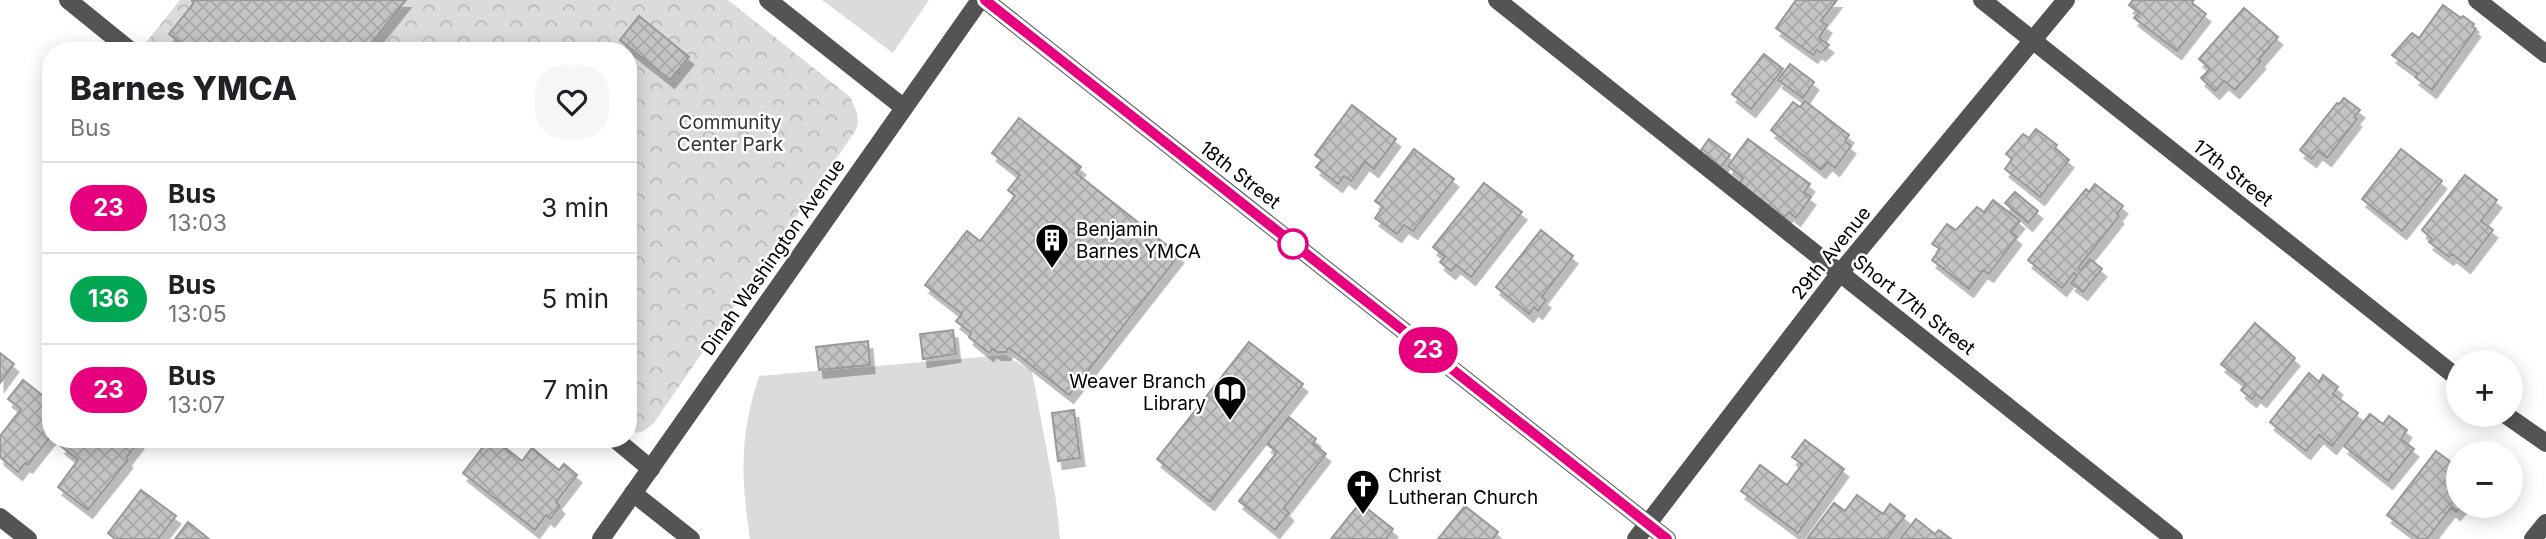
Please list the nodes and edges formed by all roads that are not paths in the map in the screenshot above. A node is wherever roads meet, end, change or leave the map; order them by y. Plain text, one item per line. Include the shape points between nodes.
1 (68, 0) edge
2 (768, 0) edge
3 (980, 0) edge
4 (985, 0) edge
5 (1497, 0) edge
6 (1982, 0) edge
7 (2066, 0) edge
8 (2477, 0) edge
9 (2034, 41) junction
10 (120, 42) edge
11 (2546, 54) edge
12 (904, 107) junction
13 (1840, 273) junction
14 (2446, 369) edge
15 (2523, 427) edge
16 (2546, 443) edge
17 (626, 448) edge
18 (651, 468) junction
19 (633, 493) junction
20 (0, 516) edge
21 (2546, 523) edge
22 (1648, 524) junction
23 (28, 539) edge
24 (601, 539) edge
25 (691, 539) edge
26 (1636, 539) edge
27 (1667, 539) edge
28 (2174, 539) edge
29 (2533, 539) edge

1 - 10 street
2 - 12 street
3 - 12 street, Dinah Washington Avenue
4 - 22 street, 18th Street
5 - 13 street, Short 17th Street
6 - 9 street, 17th Street
7 - 9 street, 29th Avenue
8 - 11 street
9 - 13 street, 29th Avenue
9 - 14 street, 17th Street
12 - 18 street, Dinah Washington Avenue
13 - 22 street, 29th Avenue
13 - 28 street, Short 17th Street
15 - 16 street
17 - 18 street
18 - 19 street, Dinah Washington Avenue
19 - 24 street, Dinah Washington Avenue
19 - 25 street
20 - 23 street
21 - 29 street
22 - 26 street, 29th Avenue
22 - 27 street, 18th Street

